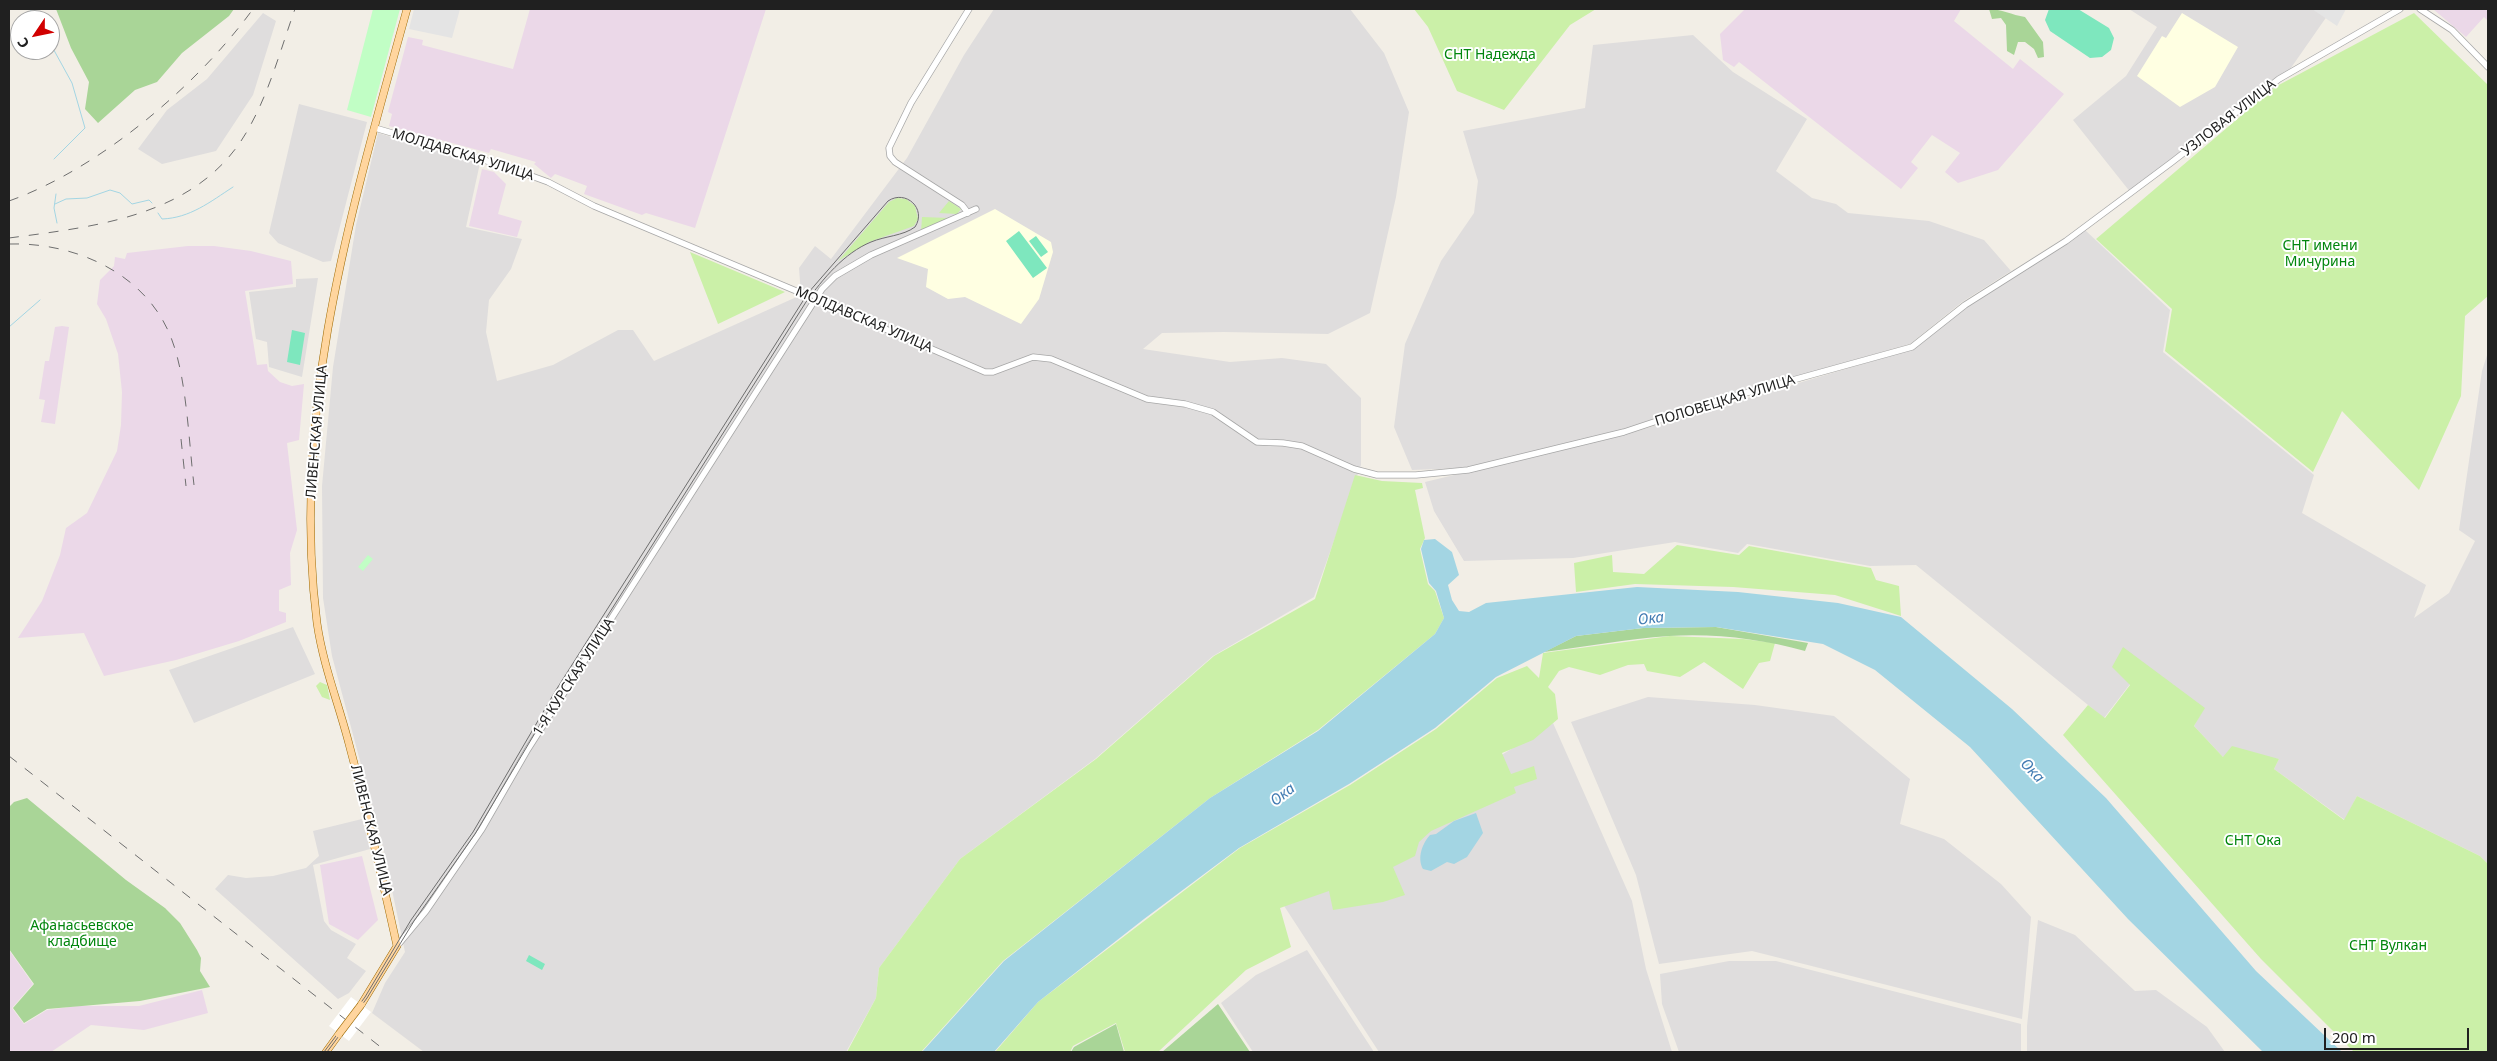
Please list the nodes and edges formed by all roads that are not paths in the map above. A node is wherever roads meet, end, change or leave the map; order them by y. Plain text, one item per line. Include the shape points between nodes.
1 (407, 9) edge
2 (969, 9) edge
3 (2400, 9) edge
4 (2420, 9) edge
5 (2488, 67) edge
6 (375, 128) junction
7 (976, 209) dead end
8 (968, 213) junction
9 (2066, 241) joint
10 (816, 297) junction
11 (1354, 468) joint
12 (397, 946) junction
13 (326, 1052) edge

1 - 6 main road, ЛИВЕНСКАЯ УЛИЦА
2 - 8 street via 890,143 890,152 896,162 962,205
3 - 9 street, УЗЛОВАЯ УЛИЦА via 2279,79
4 - 5 street via 2452,30
6 - 10 street, МОЛДАВСКАЯ УЛИЦА via 548,182 594,206
6 - 12 main road, ЛИВЕНСКАЯ УЛИЦА via 352,207 331,306 319,386 311,507 321,644 376,846
7 - 8 street, 1-Я КУРСКАЯ УЛИЦА
8 - 10 street, 1-Я КУРСКАЯ УЛИЦА via 865,259 835,276
9 - 11 street, ПОЛОВЕЦКАЯ УЛИЦА via 1965,305 1912,347 1717,401 1624,432 1468,470 1377,475
10 - 11 street, МОЛДАВСКАЯ УЛИЦА via 985,372 1033,357 1051,359 1147,399 1213,412 1257,442 1302,446
10 - 12 street, 1-Я КУРСКАЯ УЛИЦА via 528,749 482,829 426,911
12 - 13 main road, 1-Я КУРСКАЯ УЛИЦА, bridge via 361,1005

